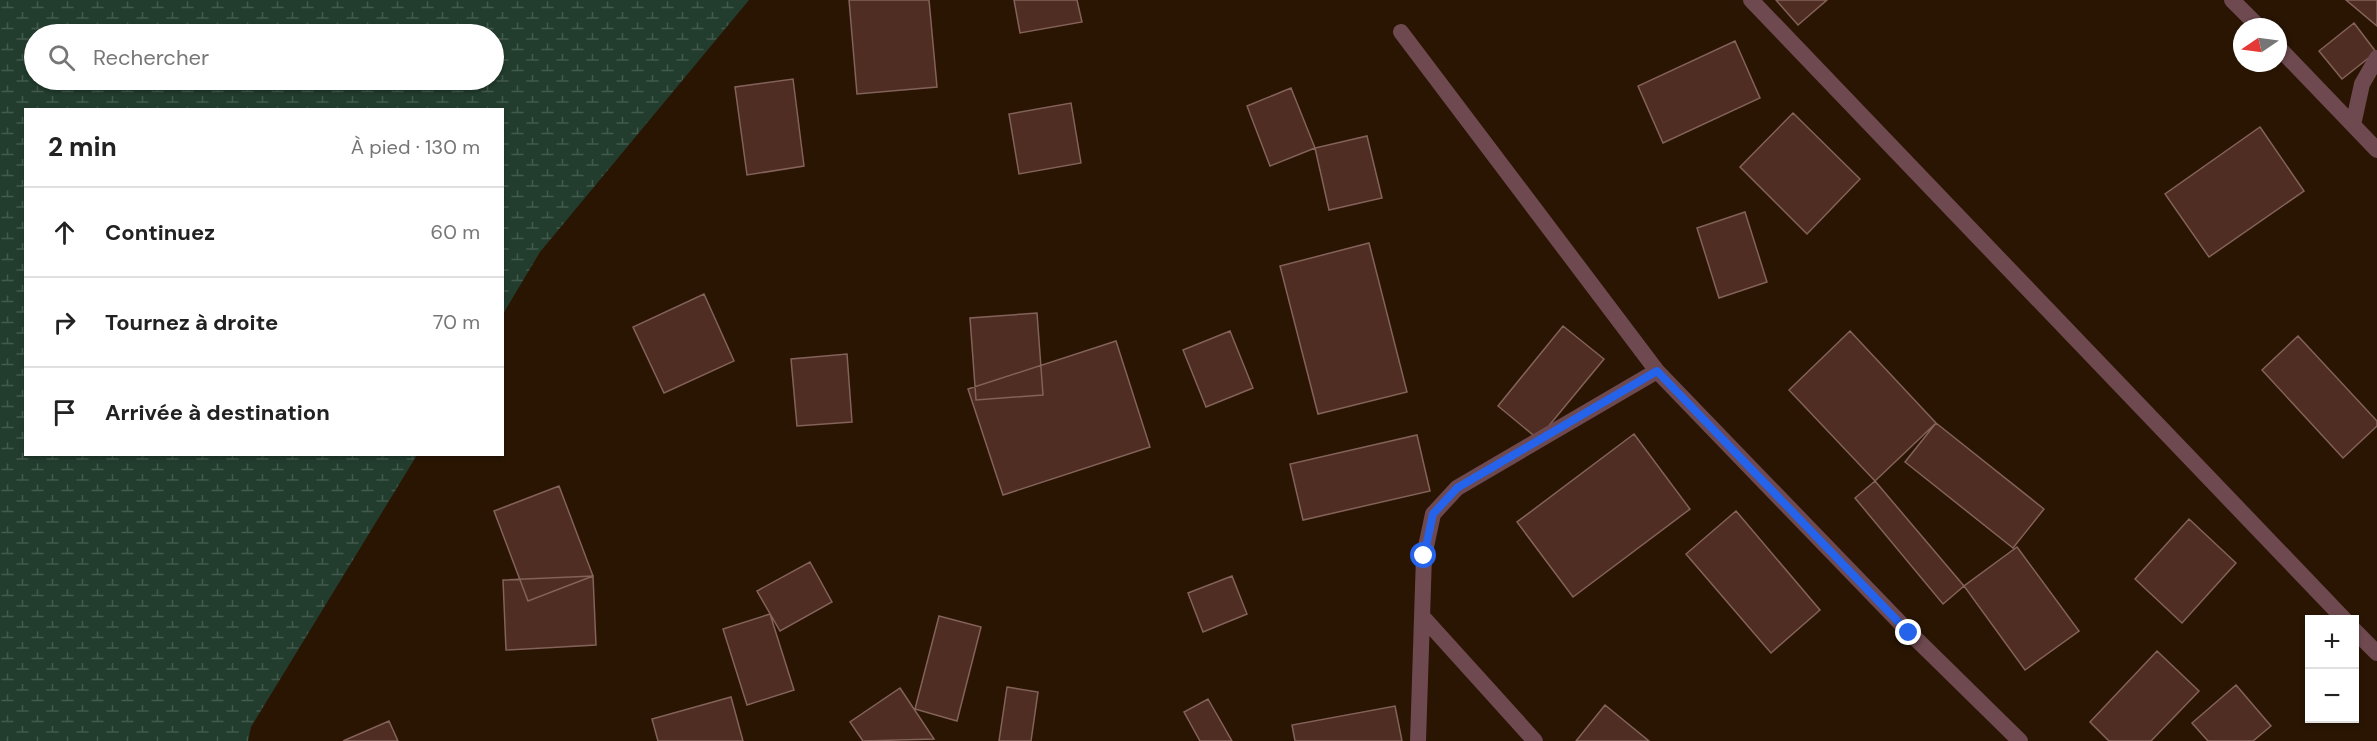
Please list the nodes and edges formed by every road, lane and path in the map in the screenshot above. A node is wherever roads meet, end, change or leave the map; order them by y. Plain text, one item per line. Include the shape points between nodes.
1 (1751, 0) edge
2 (2232, 0) edge
3 (2250, 18) edge
4 (1401, 32) dead end
5 (2287, 56) edge
6 (2377, 58) edge
7 (2353, 125) junction
8 (2377, 150) edge
9 (1657, 371) junction
10 (2340, 615) edge
11 (1422, 616) junction
12 (2359, 634) edge
13 (2377, 653) edge
14 (1418, 741) edge
15 (1535, 741) edge
16 (2020, 741) edge

1 - 10 street
2 - 3 street
4 - 9 street
5 - 7 street
6 - 7 street via 2362,84
7 - 8 street
9 - 11 street via 1457,488 1433,514 1424,556
9 - 16 street via 1909,633
11 - 14 street
11 - 15 street
12 - 13 street

